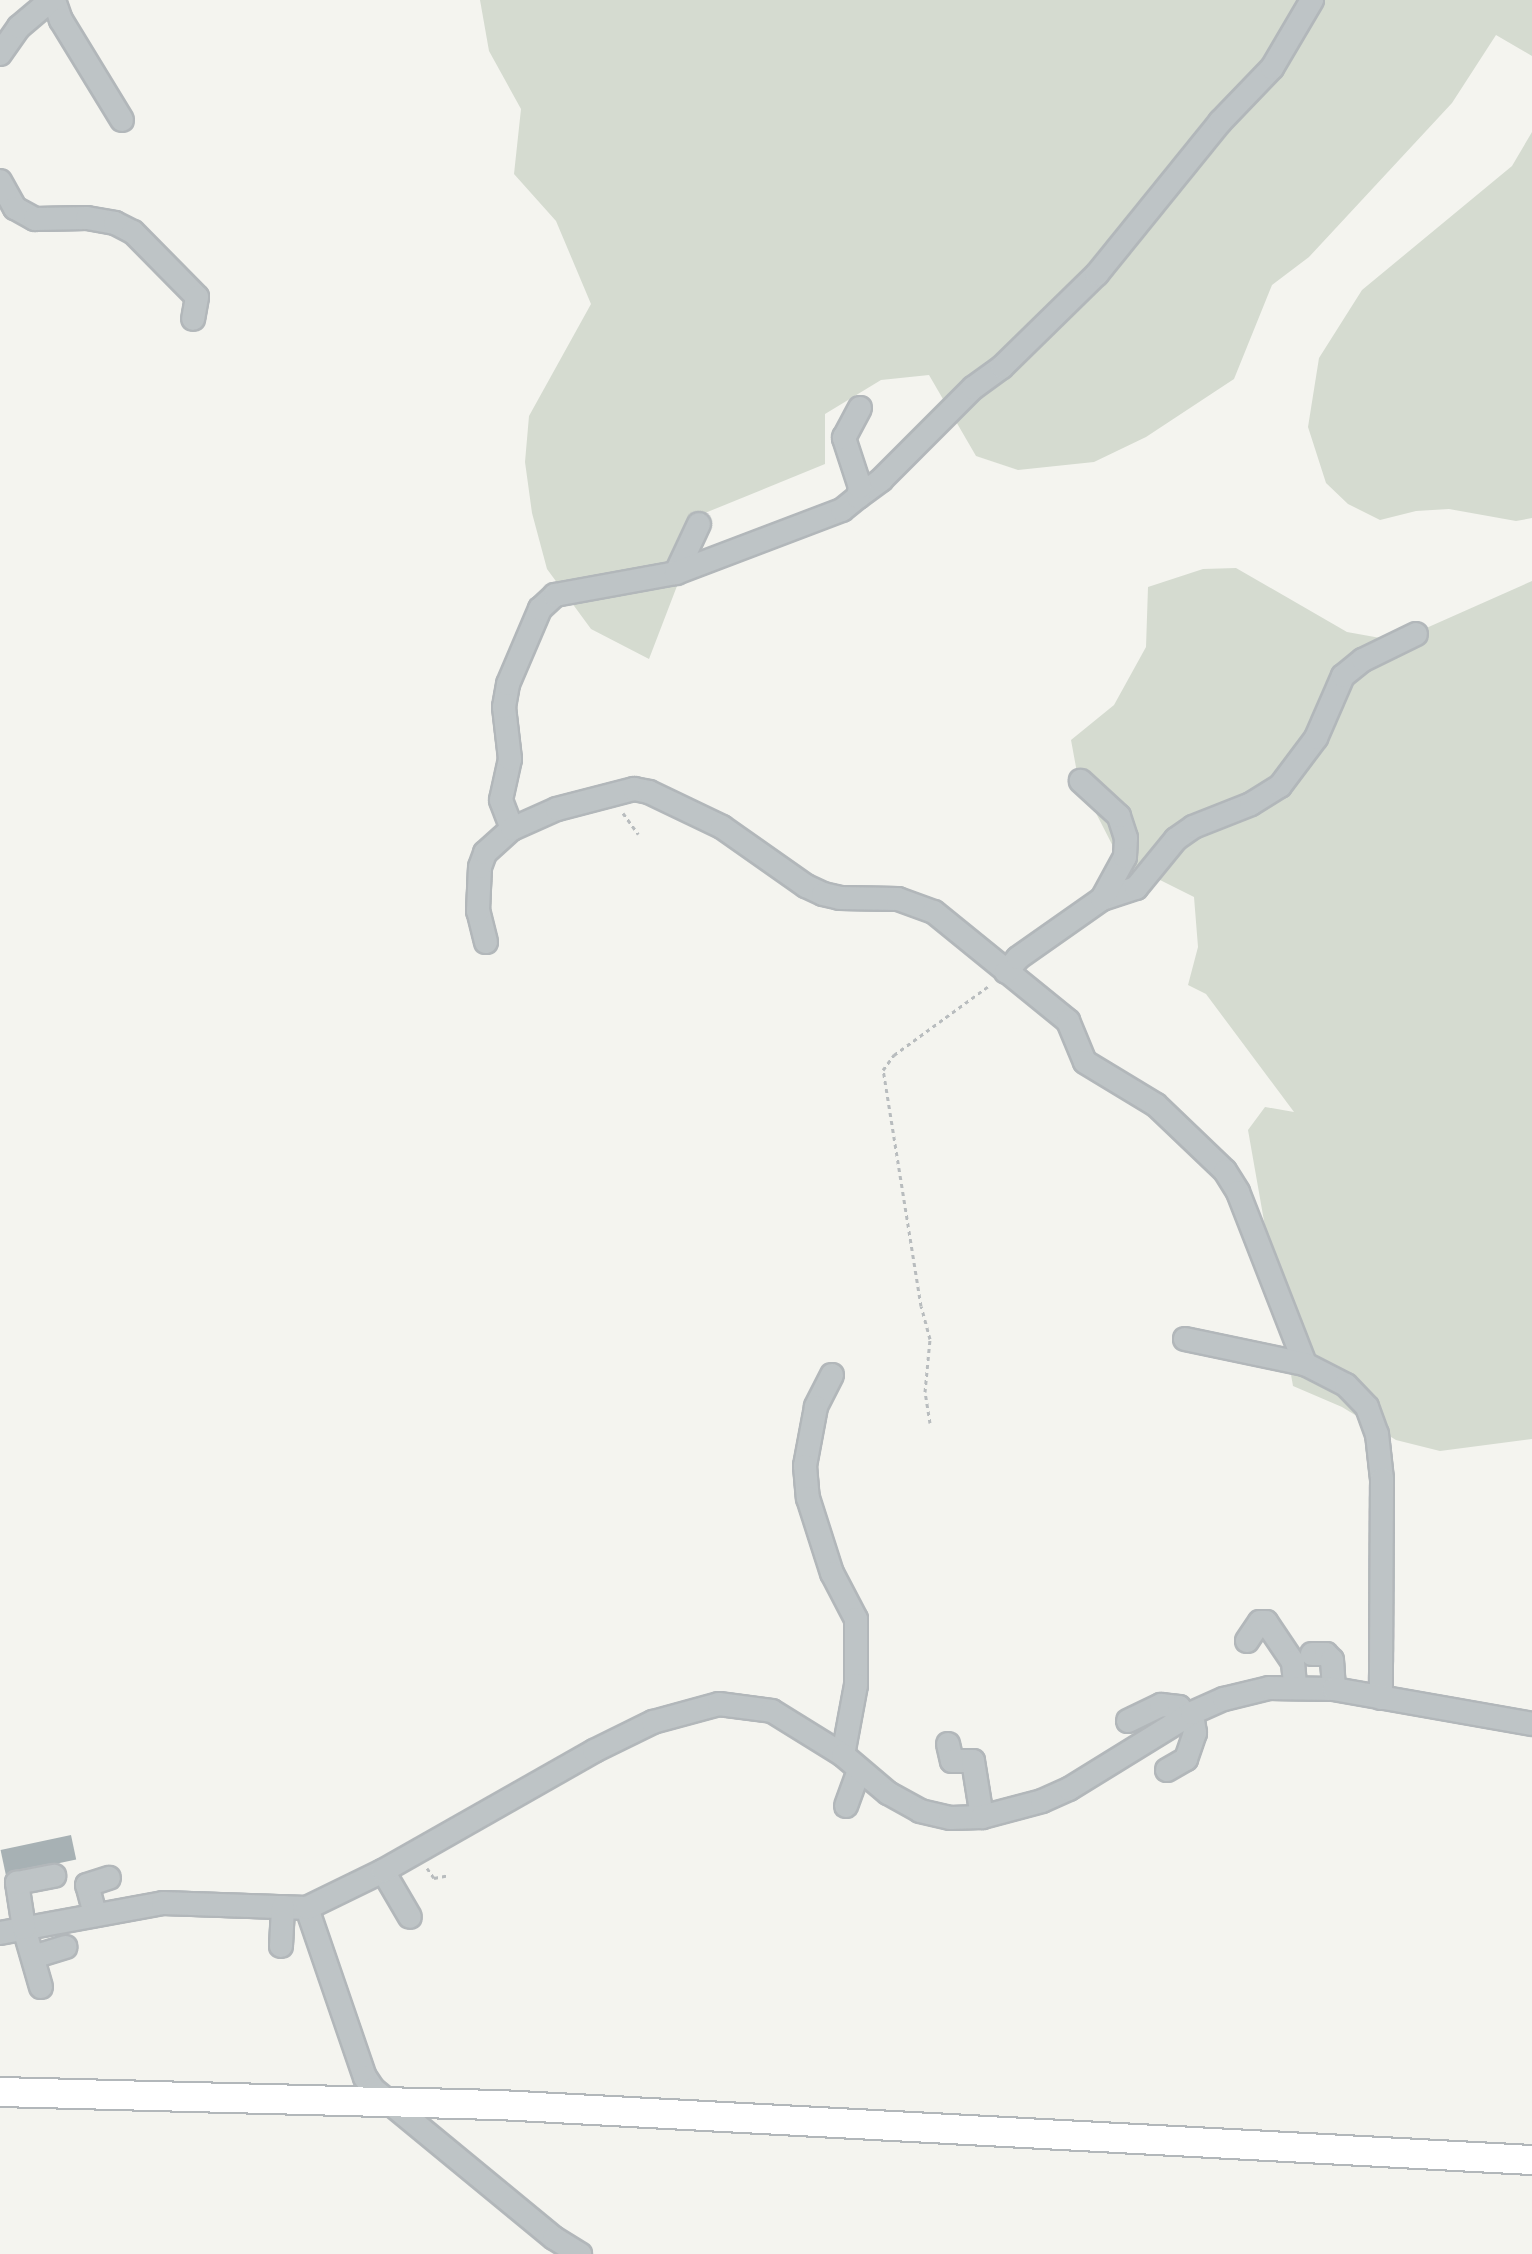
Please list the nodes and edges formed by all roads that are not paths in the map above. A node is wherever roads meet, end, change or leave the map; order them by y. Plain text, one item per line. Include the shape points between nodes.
1 (52, 0) edge
2 (1312, 0) edge
3 (0, 54) edge
4 (122, 120) dead end
5 (0, 181) edge
6 (193, 319) dead end
7 (860, 408) dead end
8 (858, 497) junction
9 (699, 524) dead end
10 (676, 573) junction
11 (1416, 634) dead end
12 (1081, 781) dead end
13 (512, 829) junction
14 (1102, 899) junction
15 (486, 942) dead end
16 (1006, 972) junction
17 (1185, 1339) dead end
18 (1305, 1364) junction
19 (832, 1375) dead end
20 (1247, 1641) dead end
21 (1312, 1654) dead end
22 (1295, 1686) junction
23 (1334, 1689) junction
24 (1381, 1698) junction
25 (1189, 1715) junction
26 (1128, 1721) dead end
27 (1532, 1724) edge
28 (948, 1744) dead end
29 (851, 1763) junction
30 (1167, 1770) dead end
31 (846, 1806) dead end
32 (982, 1817) junction
33 (383, 1871) junction
34 (54, 1876) dead end
35 (109, 1878) dead end
36 (9, 1884) edge
37 (283, 1907) junction
38 (307, 1908) junction
39 (95, 1914) junction
40 (410, 1917) dead end
41 (24, 1928) junction
42 (0, 1933) edge
43 (281, 1946) dead end
44 (66, 1947) dead end
45 (33, 1957) junction
46 (41, 1987) dead end
47 (0, 2092) edge
48 (387, 2102) junction
49 (1532, 2160) edge
50 (580, 2254) edge

1 - 3 street via 25,20
1 - 4 street
2 - 8 street via 1272,68 1220,122 1097,274
5 - 6 street via 15,208 35,219 87,218 133,232 197,297
7 - 8 street via 844,438 860,487
8 - 10 street via 824,519
9 - 10 street
10 - 13 street via 571,590 555,595 540,609 508,684 504,707 510,759 501,800
11 - 14 street via 1343,676 1316,738 1280,786 1193,827 1176,839 1136,888
12 - 14 street via 1119,816 1126,838 1125,857
13 - 15 street via 481,858 478,911
13 - 16 street via 614,791 649,792 722,827 823,894 917,903
14 - 16 street
16 - 18 street via 1068,1021 1085,1062 1156,1105 1225,1171
17 - 18 street
18 - 24 street via 1346,1385 1367,1407 1377,1434 1382,1479
19 - 29 street via 816,1407 805,1466 808,1498 832,1573 856,1619
20 - 22 street via 1260,1622 1266,1622 1293,1662
21 - 23 street via 1326,1654 1332,1660
22 - 23 street
22 - 25 street via 1224,1699
23 - 24 street
24 - 27 street
25 - 26 street via 1179,1707 1161,1705
25 - 30 street via 1195,1733 1186,1759
25 - 32 street via 1069,1789
28 - 32 street via 952,1761 973,1761
29 - 31 street
29 - 32 street via 920,1811 950,1818
29 - 33 street via 772,1711 719,1704 688,1710 594,1751
33 - 38 street
33 - 40 street
34 - 36 street
35 - 39 street via 87,1885
36 - 41 street
37 - 38 street
37 - 39 street via 187,1902
37 - 43 street
38 - 48 street via 365,2077
39 - 41 street
41 - 42 street
41 - 45 street
44 - 45 street
45 - 46 street
47 - 48 main road
48 - 49 main road
48 - 50 street

